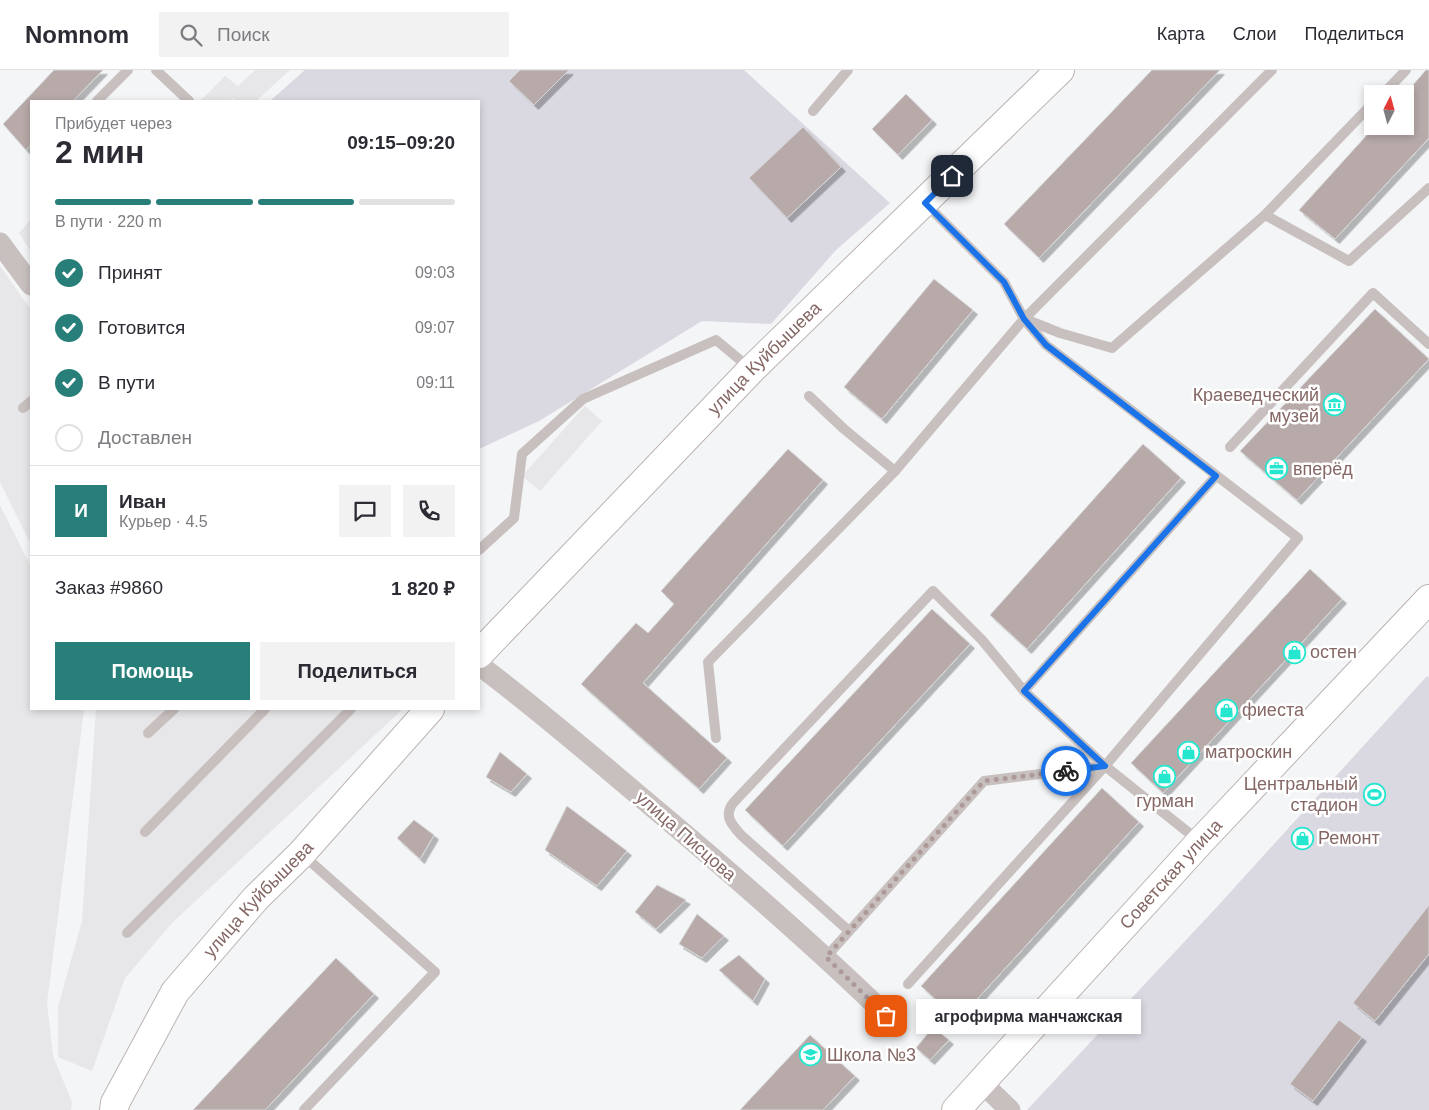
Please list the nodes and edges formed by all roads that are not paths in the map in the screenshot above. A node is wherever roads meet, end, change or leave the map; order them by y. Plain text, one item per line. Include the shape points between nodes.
1 (128, 70) edge
2 (156, 70) edge
3 (848, 70) edge
4 (1060, 70) edge
5 (1272, 70) edge
6 (1406, 70) edge
7 (1392, 85) edge
8 (99, 100) edge
9 (188, 100) edge
10 (813, 111) dead end
11 (1364, 112) edge
12 (1429, 188) edge
13 (925, 203) junction
14 (1265, 215) junction
15 (0, 243) edge
16 (30, 285) edge
17 (1024, 319) junction
18 (1429, 344) edge
19 (752, 369) junction
20 (809, 396) dead end
21 (1230, 447) dead end
22 (895, 471) junction
23 (1216, 476) junction
24 (480, 549) edge
25 (1429, 599) edge
26 (480, 653) edge
27 (480, 666) edge
28 (1024, 691) junction
29 (173, 710) edge
30 (264, 710) edge
31 (350, 710) edge
32 (429, 710) edge
33 (148, 733) dead end
34 (716, 738) dead end
35 (1105, 766) junction
36 (145, 832) dead end
37 (1200, 842) junction
38 (301, 854) junction
39 (849, 931) junction
40 (126, 932) dead end
41 (826, 957) junction
42 (908, 984) dead end
43 (886, 1016) dead end
44 (981, 1082) junction
45 (114, 1110) edge
46 (304, 1110) edge
47 (956, 1110) edge
48 (1010, 1110) edge

1 - 8 lane
2 - 9 lane
3 - 10 lane
4 - 13 main road, улица Куйбышева
5 - 17 lane
6 - 7 lane
11 - 14 lane
12 - 14 lane via 1349,261
13 - 17 lane via 1004,282
13 - 19 main road, улица Куйбышева
14 - 17 lane via 1112,348
15 - 16 street
17 - 22 lane
17 - 23 lane via 1046,345
18 - 21 lane via 1373,293
19 - 24 lane via 716,340 583,399 522,454 514,518
19 - 26 main road, улица Куйбышева
20 - 22 lane
22 - 34 lane via 708,662
23 - 28 lane
23 - 35 lane via 1298,538
25 - 37 main road, Советская улица
27 - 41 street, улица Писцова via 527,701
28 - 35 lane
28 - 39 lane via 982,640 933,591 730,806 728,819 732,826
29 - 33 lane
30 - 36 lane
31 - 40 lane
32 - 38 main road, улица Куйбышева
35 - 37 lane
35 - 39 lane via 984,781
35 - 42 lane
37 - 44 main road, Советская улица
38 - 45 main road, улица Куйбышева via 256,898 175,992
38 - 46 lane via 435,972
39 - 41 lane
41 - 43 street, улица Писцова
44 - 47 main road, Советская улица
44 - 48 street

